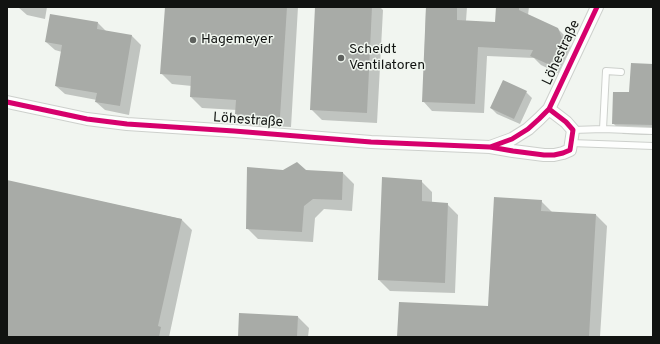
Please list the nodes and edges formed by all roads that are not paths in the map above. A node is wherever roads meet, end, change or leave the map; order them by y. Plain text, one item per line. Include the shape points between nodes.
1 (597, 7) edge
2 (621, 72) dead end
3 (7, 102) edge
4 (549, 109) junction
5 (573, 130) junction
6 (603, 130) junction
7 (653, 131) edge
8 (571, 143) junction
9 (653, 146) edge
10 (490, 147) junction

1 - 4 street, Löhestraße
2 - 6 lane via 606,71
3 - 10 street, Löhestraße via 87,119 127,124 371,142
4 - 5 street
4 - 10 street, Löhestraße via 528,129 512,139
5 - 6 lane
5 - 8 street
6 - 7 lane
8 - 9 lane
8 - 10 street, Löhestraße via 570,150 554,155

